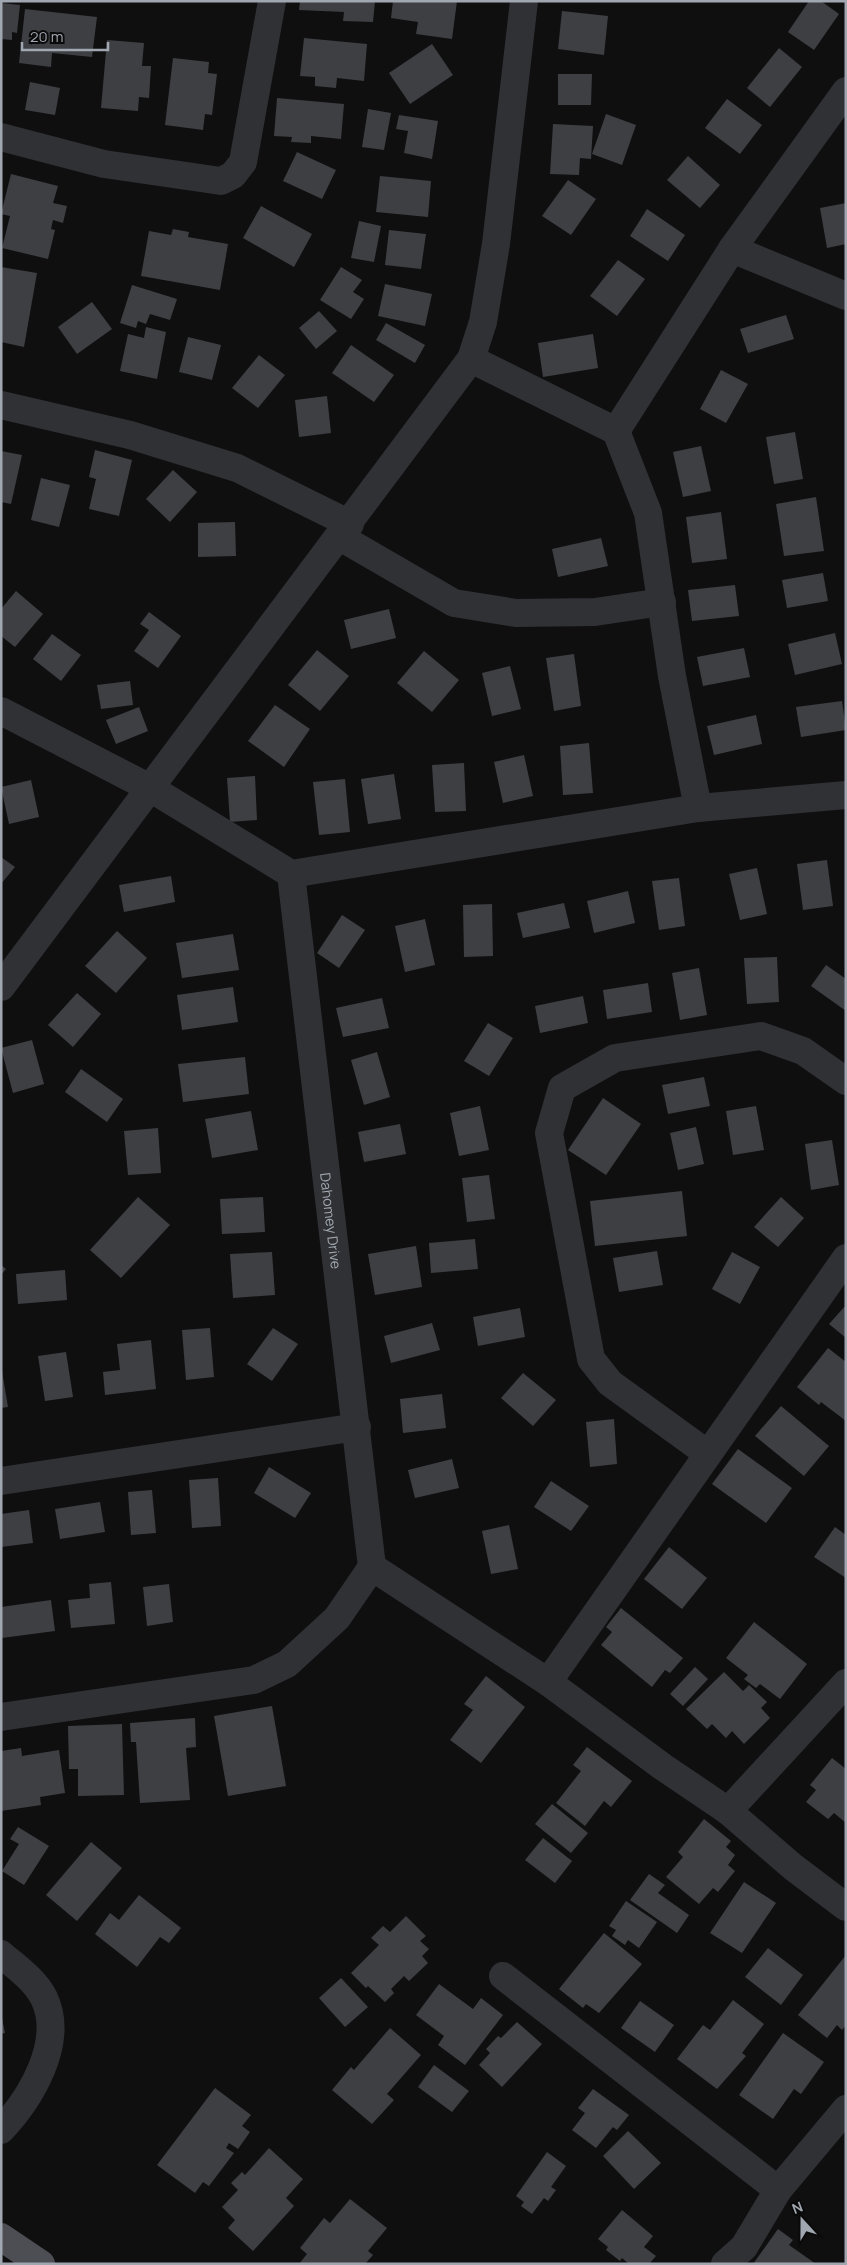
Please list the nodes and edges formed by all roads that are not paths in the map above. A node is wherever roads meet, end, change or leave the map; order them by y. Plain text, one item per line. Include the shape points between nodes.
1 (272, 1) edge
2 (524, 1) edge
3 (846, 91) edge
4 (1, 138) edge
5 (732, 249) junction
6 (846, 296) edge
7 (471, 359) junction
8 (1, 405) edge
9 (616, 432) junction
10 (345, 530) junction
11 (662, 602) junction
12 (1, 711) edge
13 (150, 788) junction
14 (846, 795) edge
15 (698, 808) junction
16 (291, 874) junction
17 (1, 987) edge
18 (846, 1081) edge
19 (846, 1258) edge
20 (357, 1427) junction
21 (708, 1454) junction
22 (1, 1481) edge
23 (372, 1567) junction
24 (548, 1682) junction
25 (846, 1683) edge
26 (1, 1717) edge
27 (728, 1811) junction
28 (846, 1907) edge
29 (1, 1954) edge
30 (503, 1976) dead end
31 (846, 2109) edge
32 (1, 2130) edge
33 (778, 2190) junction
34 (1, 2237) edge
35 (41, 2264) edge
36 (726, 2264) edge

1 - 4 street via 243,162 233,175 221,181 104,164
2 - 7 street via 496,244 483,322
3 - 5 street
5 - 6 street
5 - 9 street
7 - 9 street
7 - 10 street
8 - 10 street via 130,435 237,468
9 - 11 street via 648,513
10 - 11 street via 454,602 516,613 595,612
10 - 13 street
11 - 15 street via 672,676
12 - 13 street
13 - 16 street
13 - 17 street
14 - 15 street
15 - 16 street
16 - 20 street, Dahomey Drive
18 - 21 street via 803,1051 761,1036 615,1058 562,1088 549,1133 591,1359 610,1383
19 - 21 street
20 - 22 street
20 - 23 street, Dahomey Drive
21 - 24 street
23 - 24 street
23 - 26 street via 337,1618 287,1664 254,1680
24 - 27 street
25 - 27 street
27 - 28 street
29 - 32 street via 34,1983 44,1997 51,2018 50,2041 40,2074
30 - 33 street
31 - 33 street
33 - 36 street via 744,2247
34 - 35 main road

